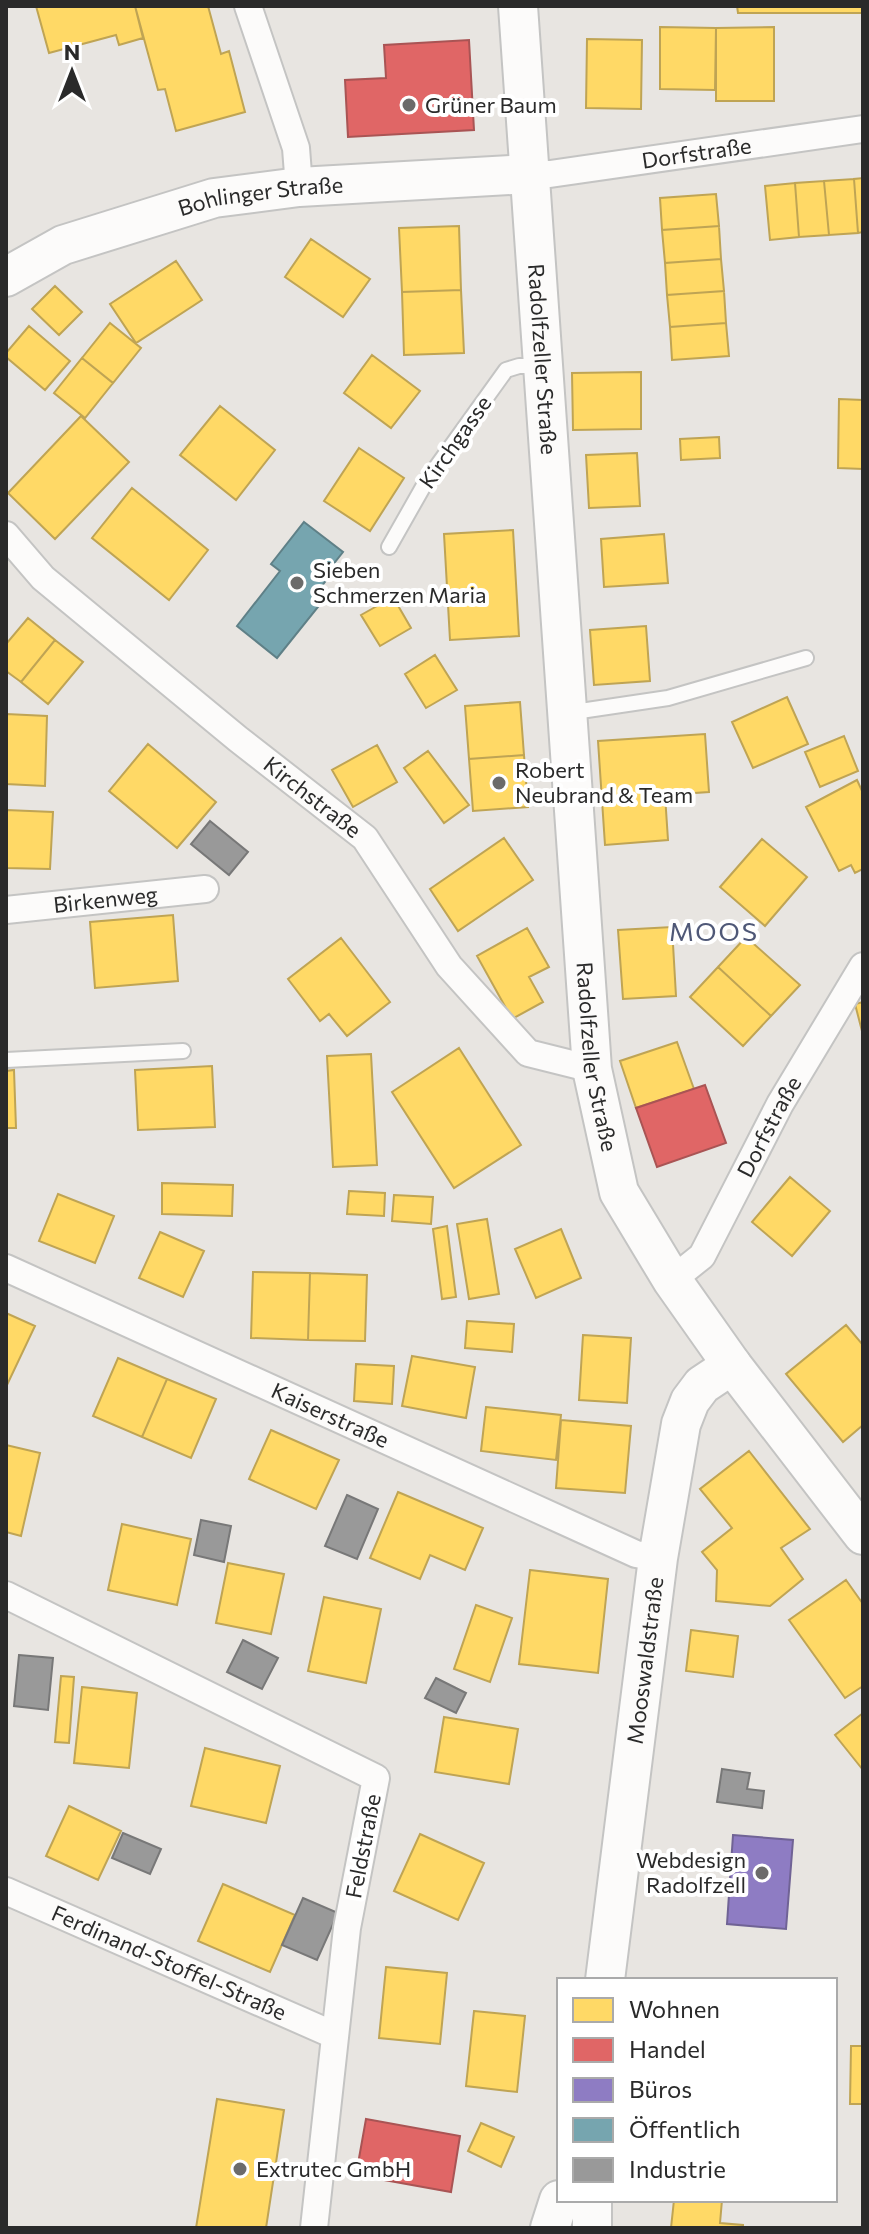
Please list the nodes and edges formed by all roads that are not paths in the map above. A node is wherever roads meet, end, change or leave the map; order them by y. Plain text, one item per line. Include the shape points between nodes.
1 (248, 6) edge
2 (518, 6) edge
3 (863, 129) edge
4 (528, 174) junction
5 (299, 187) junction
6 (6, 277) edge
7 (542, 366) junction
8 (6, 535) edge
9 (389, 547) dead end
10 (806, 658) dead end
11 (567, 713) junction
12 (205, 889) dead end
13 (6, 910) edge
14 (863, 966) edge
15 (183, 1051) dead end
16 (6, 1060) edge
17 (592, 1069) junction
18 (6, 1268) edge
19 (672, 1280) junction
20 (732, 1365) junction
21 (863, 1535) edge
22 (658, 1558) junction
23 (6, 1595) edge
24 (6, 1891) edge
25 (605, 1978) edge
26 (334, 2035) junction
27 (558, 2202) edge
28 (592, 2202) edge
29 (314, 2228) edge
30 (550, 2228) edge
31 (592, 2228) edge

1 - 5 street via 296,148
2 - 4 main road, Radolfzeller Straße
3 - 4 street, Dorfstraße
4 - 5 main road, Bohlinger Straße
4 - 7 main road, Radolfzeller Straße
5 - 6 main road, Bohlinger Straße via 199,202 63,245
7 - 9 lane, Kirchgasse via 506,370 427,480
7 - 11 main road, Radolfzeller Straße
8 - 17 street, Kirchstraße via 43,578 365,838 449,966 528,1053
10 - 11 lane via 668,698
11 - 17 main road, Radolfzeller Straße
12 - 13 street, Birkenweg
14 - 19 street, Dorfstraße via 780,1104 702,1256
15 - 16 lane
17 - 19 main road, Radolfzeller Straße via 619,1192
18 - 22 street, Kaiserstraße via 636,1554
19 - 20 main road, Radolfzeller Straße
20 - 21 main road, Radolfzeller Straße
20 - 22 main road, Mooswaldstraße via 702,1385 681,1424
22 - 25 main road, Mooswaldstraße
23 - 26 street, Feldstraße via 376,1778 347,1928
24 - 26 street, Ferdinand-Stoffel-Straße
26 - 29 street, Feldstraße
27 - 30 main road
28 - 31 main road

